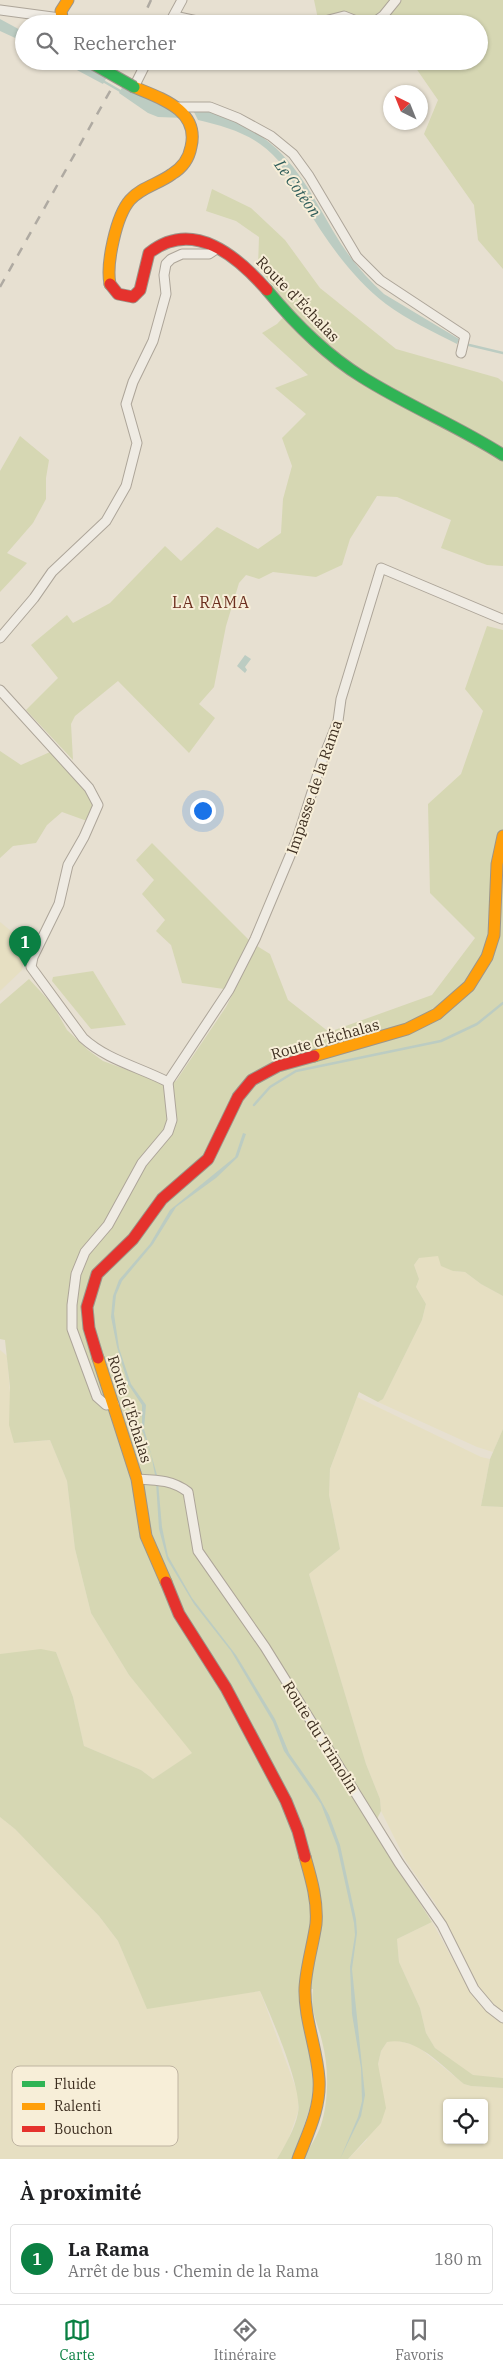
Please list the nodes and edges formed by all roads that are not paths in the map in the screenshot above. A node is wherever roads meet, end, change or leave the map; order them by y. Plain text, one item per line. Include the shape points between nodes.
1 (68, 0) edge
2 (182, 0) edge
3 (396, 0) edge
4 (0, 10) edge
5 (28, 15) edge
6 (60, 15) edge
7 (174, 15) edge
8 (384, 15) edge
9 (104, 70) edge
10 (142, 70) edge
11 (134, 87) junction
12 (178, 107) junction
13 (218, 248) junction
14 (461, 353) dead end
15 (503, 455) edge
16 (502, 619) edge
17 (0, 638) edge
18 (0, 690) edge
19 (503, 836) edge
20 (168, 1082) junction
21 (114, 1404) junction
22 (138, 1480) junction
23 (503, 2018) edge
24 (298, 2159) edge

1 - 6 street
2 - 7 street
3 - 8 street
4 - 5 street
9 - 11 street, bridge
10 - 11 street
11 - 12 street
12 - 13 street, Route d'Échalas via 191,127 192,148 174,174 141,190 126,205 110,268 111,287 124,298 134,297 140,290 149,254 173,238 198,240
12 - 14 street via 210,107 238,118 271,136 293,154 357,257 380,280 465,336
13 - 15 street, Route d'Échalas via 248,268 281,308 317,343 357,374 376,387 476,436
13 - 17 street via 209,254 182,254 166,264 166,294 154,341 127,400 137,443 126,486 106,521 52,572
16 - 20 street, Impasse de la Rama via 381,568 341,699 338,721 298,839 238,974
18 - 20 street via 89,788 98,805 68,865 59,904 32,957 31,967 93,1047
19 - 21 street, Route d'Échalas via 497,864 494,935 482,967 463,993 437,1014 407,1029 278,1066 252,1080 238,1097 208,1158 162,1200 133,1239 97,1274 89,1294 87,1318
20 - 21 street via 172,1120 168,1132 142,1163 108,1225 85,1252 76,1274 72,1328 97,1397 106,1405
21 - 22 street, Route d'Échalas
22 - 23 street, Route du Trimolin via 177,1484 188,1492 198,1551 266,1647 438,1919 474,1989
22 - 24 street, Route d'Échalas via 146,1536 168,1591 226,1688 286,1801 314,1890 316,1922 305,1987 319,2096

